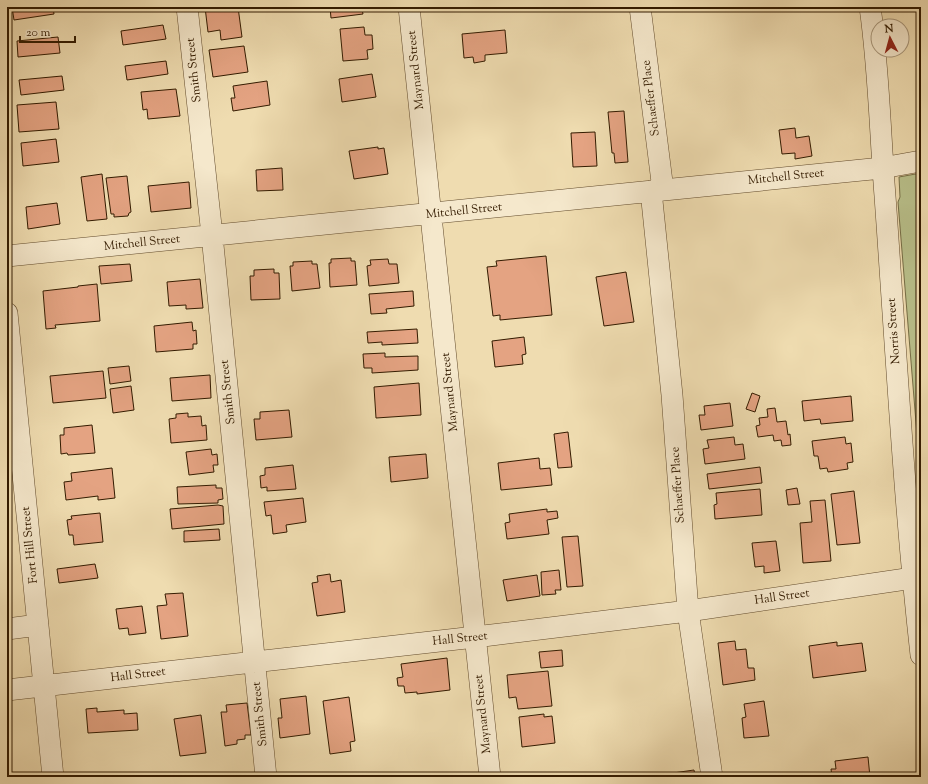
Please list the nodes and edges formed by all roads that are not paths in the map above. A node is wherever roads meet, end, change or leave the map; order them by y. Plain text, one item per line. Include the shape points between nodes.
1 (187, 7) edge
2 (409, 7) edge
3 (640, 7) edge
4 (870, 7) edge
5 (921, 161) edge
6 (882, 168) junction
7 (657, 190) junction
8 (431, 214) junction
9 (212, 236) junction
10 (7, 256) edge
11 (8, 323) edge
12 (913, 578) junction
13 (688, 611) junction
14 (38, 625) junction
15 (7, 629) edge
16 (476, 637) junction
17 (921, 656) edge
18 (254, 661) junction
19 (44, 687) junction
20 (7, 690) edge
21 (52, 777) edge
22 (266, 777) edge
23 (490, 777) edge
24 (712, 777) edge

1 - 9 street, Smith Street
2 - 8 street, Maynard Street
3 - 7 street, Schaeffer Place
4 - 6 street, Norris Street
5 - 6 street, Mitchell Street
6 - 7 street, Mitchell Street
6 - 12 street, Norris Street
7 - 8 street, Mitchell Street
7 - 13 street, Schaeffer Place
8 - 9 street, Mitchell Street
8 - 16 street, Maynard Street
9 - 10 street, Mitchell Street
9 - 18 street, Smith Street
11 - 14 street, Fort Hill Street
12 - 13 street, Hall Street
12 - 17 street, Norris Street
13 - 16 street, Hall Street
13 - 24 street, Schaeffer Place
14 - 15 street
14 - 19 street, Fort Hill Street
16 - 18 street, Hall Street
16 - 23 street, Maynard Street
18 - 19 street, Hall Street
18 - 22 street, Smith Street
19 - 20 street, Hall Street
19 - 21 street, Fort Hill Street

